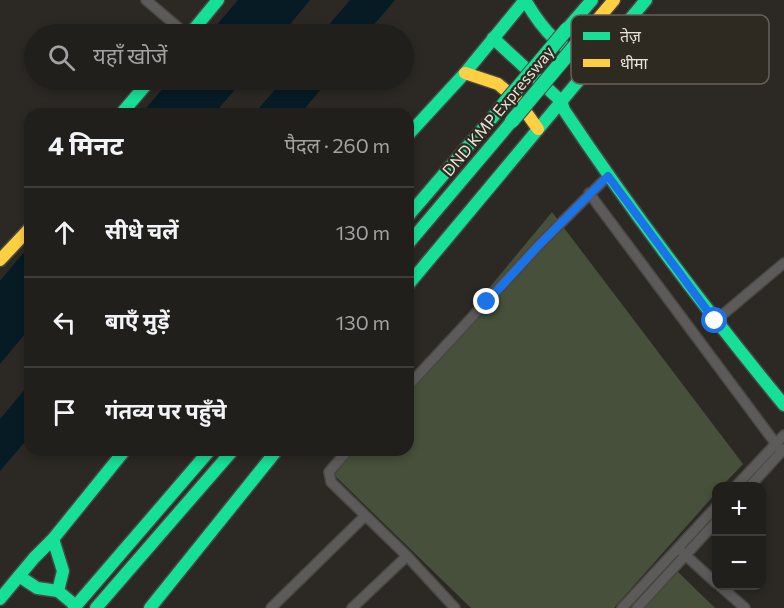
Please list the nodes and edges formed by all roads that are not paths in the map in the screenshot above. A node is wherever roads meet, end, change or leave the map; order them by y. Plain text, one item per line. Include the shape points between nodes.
1 (146, 0) edge
2 (218, 0) edge
3 (525, 0) edge
4 (592, 0) edge
5 (614, 0) edge
6 (646, 0) edge
7 (579, 15) edge
8 (601, 15) edge
9 (633, 15) edge
10 (176, 24) edge
11 (197, 24) edge
12 (571, 24) edge
13 (493, 39) junction
14 (571, 51) edge
15 (571, 51) edge
16 (465, 72) junction
17 (575, 84) edge
18 (141, 90) edge
19 (561, 101) junction
20 (126, 108) edge
21 (414, 128) edge
22 (538, 129) junction
23 (608, 176) junction
24 (589, 193) junction
25 (414, 209) edge
26 (24, 234) edge
27 (414, 237) edge
28 (0, 260) edge
29 (784, 263) edge
30 (414, 278) edge
31 (715, 321) junction
32 (414, 380) edge
33 (784, 405) edge
34 (784, 435) edge
35 (780, 448) edge
36 (120, 456) edge
37 (205, 456) edge
38 (228, 456) edge
39 (272, 456) edge
40 (342, 456) edge
41 (741, 482) edge
42 (753, 482) edge
43 (712, 512) edge
44 (365, 516) junction
45 (712, 527) edge
46 (53, 539) junction
47 (678, 549) junction
48 (686, 555) junction
49 (406, 556) junction
50 (19, 576) junction
51 (712, 579) edge
52 (725, 590) edge
53 (58, 591) junction
54 (0, 599) edge
55 (444, 604) edge
56 (75, 607) edge
57 (96, 608) edge
58 (150, 608) edge
59 (271, 608) edge
60 (352, 608) edge
61 (455, 608) edge
62 (622, 608) edge
63 (637, 608) edge
64 (745, 608) edge

1 - 10 street
2 - 11 main road
3 - 13 main road
3 - 14 main road via 538,23
4 - 7 main road, DND KMP Expressway, bridge
5 - 8 main road, DND KMP Expressway, bridge
6 - 9 main road
12 - 25 main road, DND KMP Expressway, bridge
13 - 16 main road
13 - 19 main road
15 - 27 main road, DND KMP Expressway, bridge
16 - 21 main road
16 - 22 main road via 498,84 518,101
17 - 19 main road
18 - 20 main road
19 - 22 main road
19 - 23 main road
22 - 30 main road
23 - 24 street
23 - 31 main road
24 - 32 street
24 - 35 street
26 - 28 main road
29 - 31 street
31 - 33 main road
34 - 35 street
35 - 41 street
35 - 42 street
36 - 46 main road
37 - 56 main road
38 - 57 main road
39 - 58 main road
40 - 44 street via 329,472 329,478
43 - 47 street
44 - 49 street
44 - 59 street
45 - 48 street
46 - 50 main road
46 - 53 main road via 65,570
47 - 48 street
47 - 62 street
48 - 51 street
48 - 63 street
49 - 55 street
49 - 60 street
50 - 53 main road via 43,592
50 - 54 main road
52 - 64 street
53 - 56 main road
55 - 61 street

